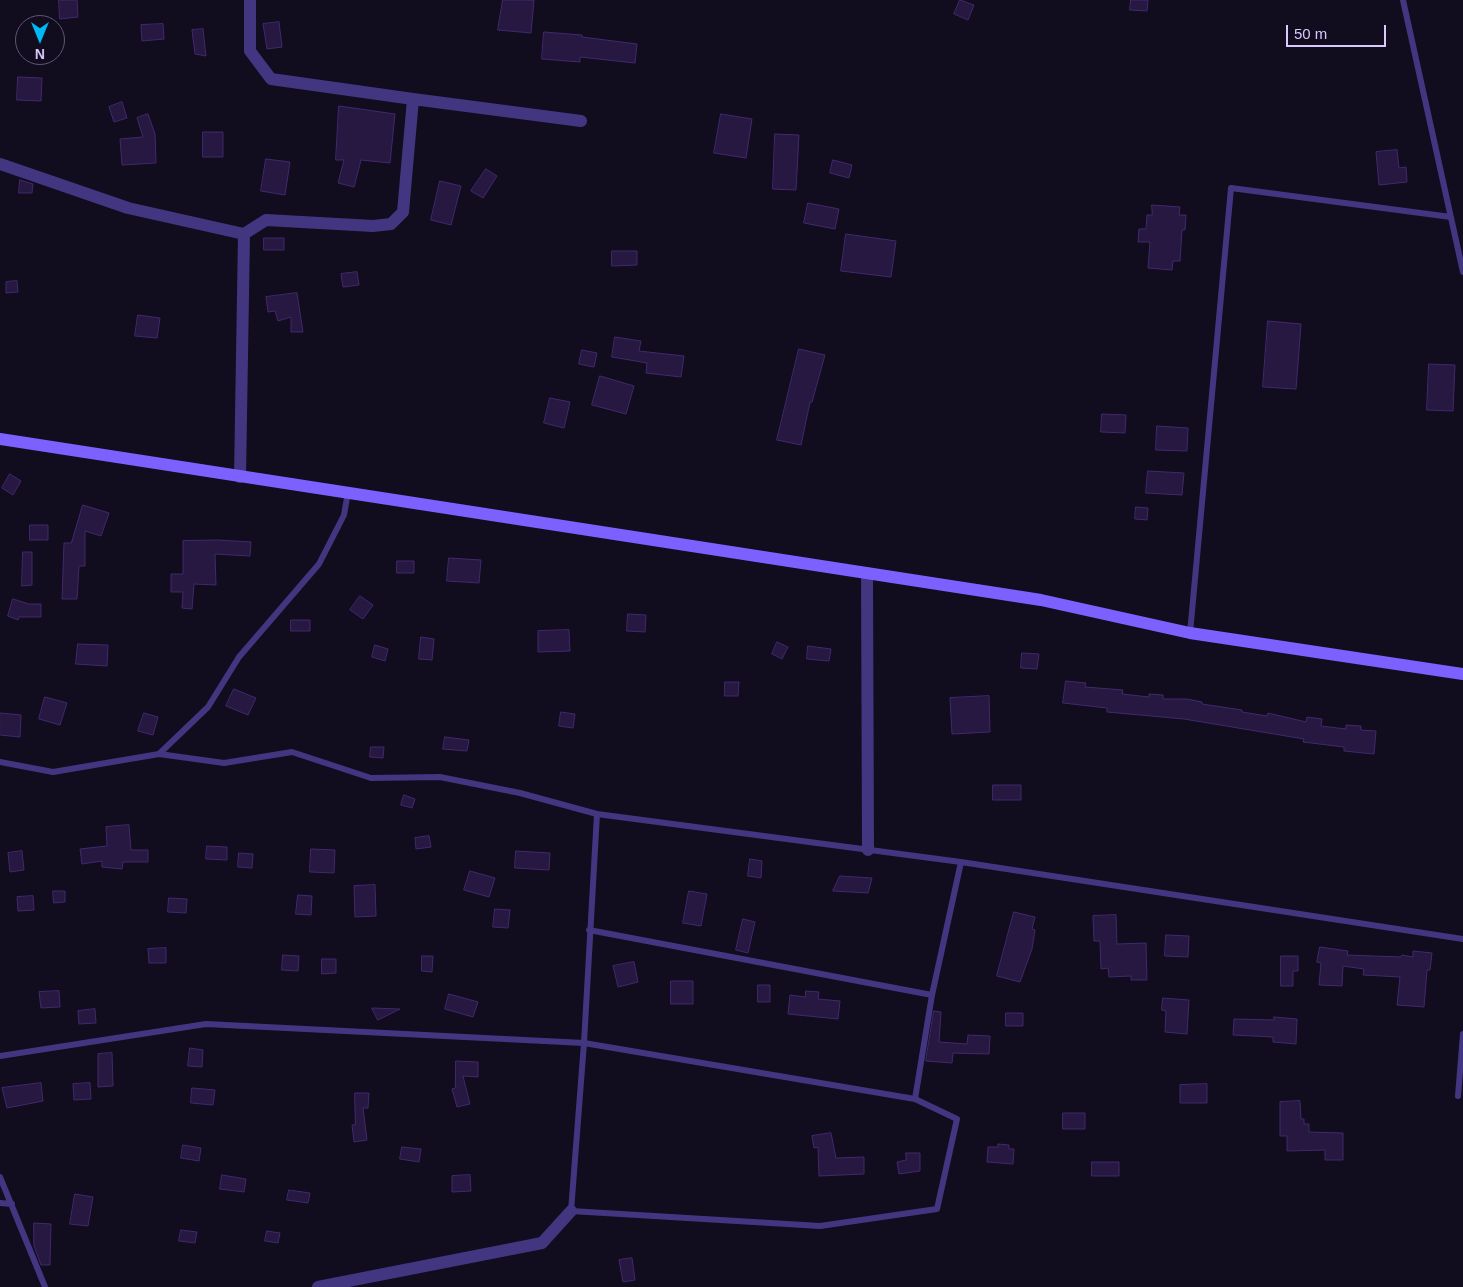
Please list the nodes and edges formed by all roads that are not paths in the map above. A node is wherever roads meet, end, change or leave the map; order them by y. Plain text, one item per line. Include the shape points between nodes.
1 (250, 0) edge
2 (1403, 0) edge
3 (414, 99) junction
4 (581, 120) dead end
5 (0, 164) edge
6 (1451, 217) junction
7 (244, 234) junction
8 (1463, 272) edge
9 (0, 439) edge
10 (240, 477) junction
11 (348, 492) junction
12 (867, 573) junction
13 (1190, 633) junction
14 (1463, 674) edge
15 (159, 754) junction
16 (0, 762) edge
17 (596, 814) junction
18 (868, 850) junction
19 (961, 862) junction
20 (589, 930) junction
21 (1463, 938) edge
22 (932, 995) junction
23 (1463, 1034) edge
24 (584, 1043) junction
25 (0, 1056) edge
26 (1458, 1096) dead end
27 (915, 1099) junction
28 (0, 1177) edge
29 (0, 1203) edge
30 (12, 1204) junction
31 (571, 1211) junction
32 (45, 1287) edge
33 (318, 1287) edge

1 - 3 street via 250,51 271,78
2 - 6 lane
3 - 4 street
3 - 7 street via 403,212 391,224 373,226 266,220
5 - 7 street via 128,208
6 - 8 lane
6 - 13 lane via 1231,188
7 - 10 street
9 - 10 main road
10 - 11 main road
11 - 12 main road
11 - 15 lane via 344,515 319,564 239,657 208,707
12 - 13 main road via 1041,600
12 - 18 street
13 - 14 main road
15 - 16 lane via 53,772
15 - 17 lane via 224,763 292,752 371,778 440,777 520,793
17 - 18 lane
17 - 20 lane
18 - 19 lane
19 - 21 lane
19 - 22 lane
20 - 22 lane
20 - 24 lane
22 - 27 lane
23 - 26 lane
24 - 25 lane via 206,1024
24 - 27 lane
24 - 31 lane
27 - 31 lane via 957,1119 937,1209 820,1226
28 - 30 lane
29 - 30 lane
30 - 32 lane
31 - 33 street via 542,1243

